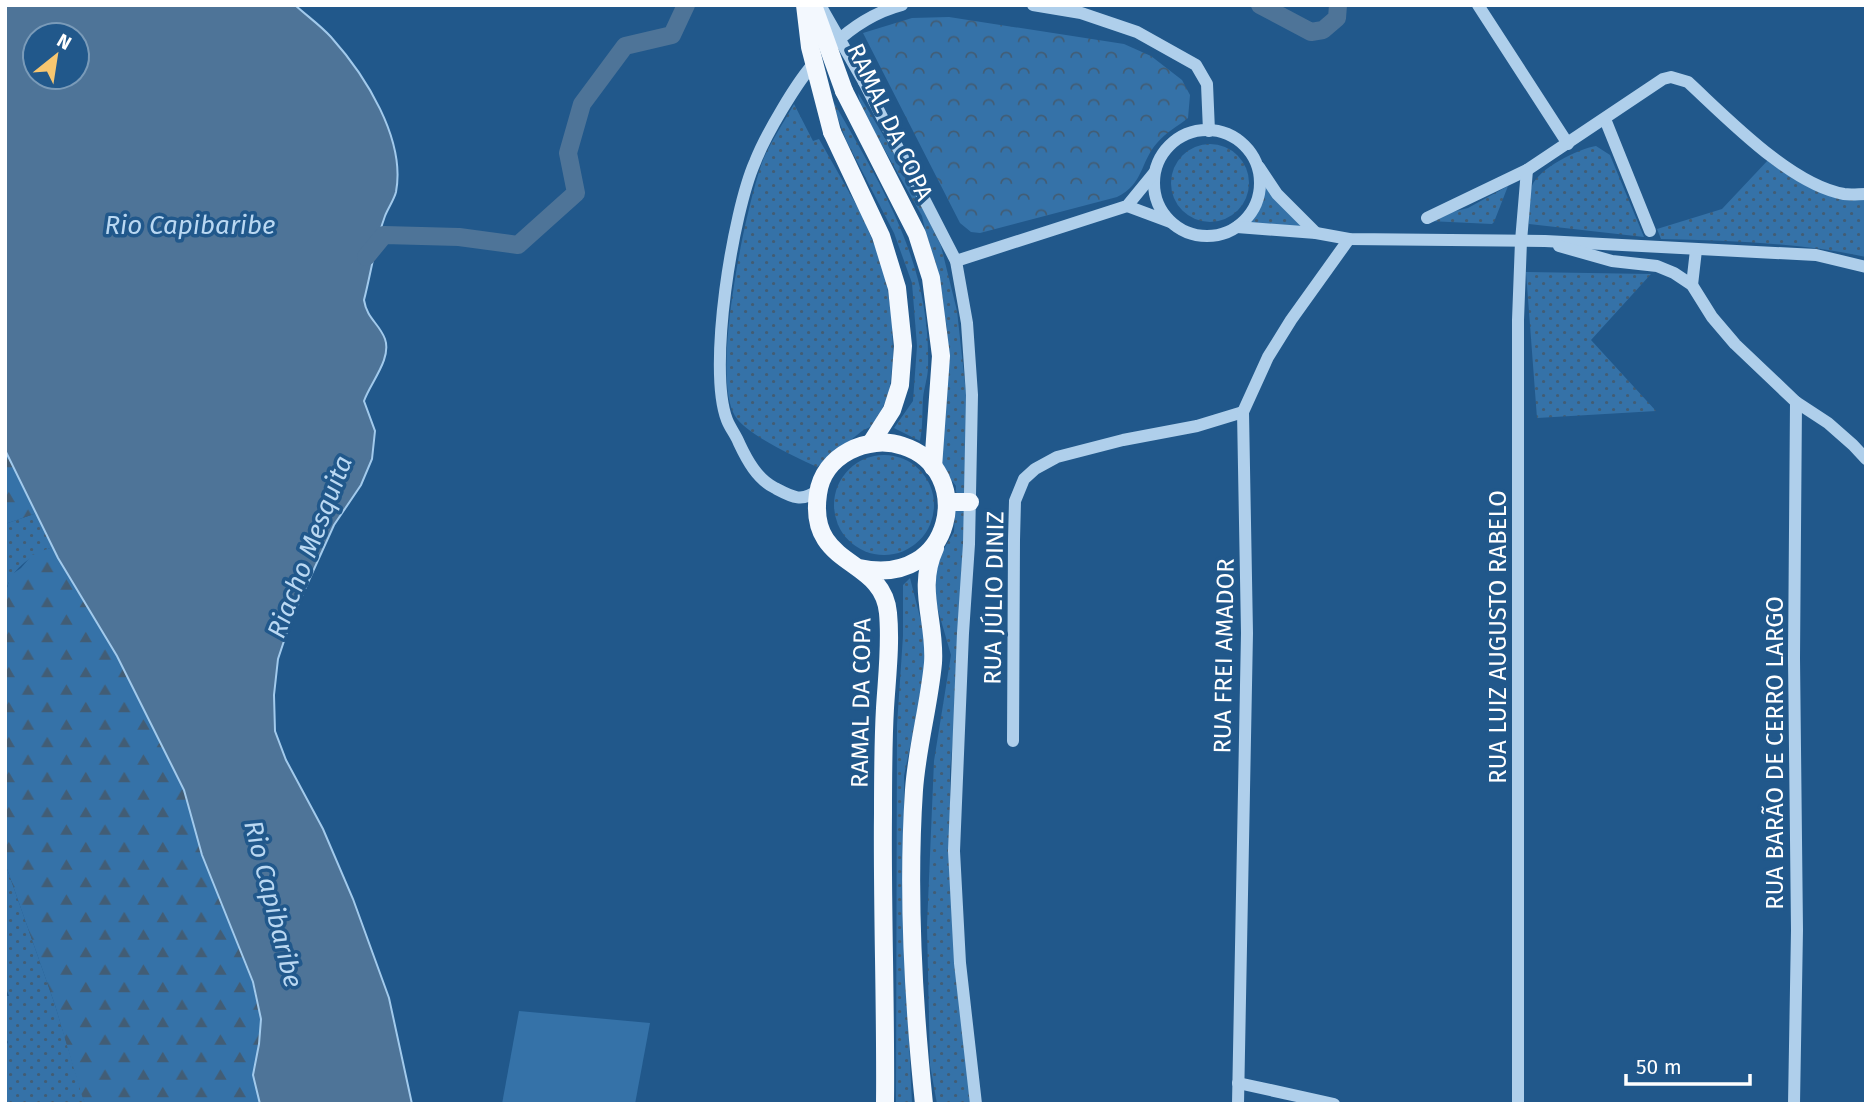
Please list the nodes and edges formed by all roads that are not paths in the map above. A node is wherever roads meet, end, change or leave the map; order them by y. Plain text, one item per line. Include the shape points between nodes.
1 (805, 5) edge
2 (813, 5) edge
3 (820, 5) edge
4 (902, 5) edge
5 (1033, 5) edge
6 (1478, 5) edge
7 (1605, 119) junction
8 (1209, 131) junction
9 (1568, 144) junction
10 (1256, 163) junction
11 (1527, 170) junction
12 (1154, 173) junction
13 (1866, 194) edge
14 (1127, 206) junction
15 (1427, 218) dead end
16 (1170, 222) junction
17 (1237, 227) junction
18 (1650, 231) dead end
19 (1316, 233) junction
20 (1349, 239) junction
21 (1521, 241) junction
22 (1545, 241) junction
23 (1696, 250) junction
24 (956, 261) junction
25 (1866, 267) edge
26 (1692, 285) junction
27 (1796, 402) junction
28 (1243, 412) junction
29 (871, 443) junction
30 (1866, 459) edge
31 (933, 467) junction
32 (818, 490) junction
33 (947, 502) junction
34 (970, 502) junction
35 (939, 540) junction
36 (859, 568) junction
37 (1013, 741) dead end
38 (1238, 1083) junction
39 (885, 1104) edge
40 (924, 1104) edge
41 (976, 1104) edge
42 (1238, 1104) edge
43 (1334, 1104) edge
44 (1518, 1104) edge
45 (1794, 1104) edge

1 - 29 main road, RAMAL DA COPA, bridge via 810,47 832,132 881,236 897,288 903,346 900,385 892,410
2 - 31 main road, RAMAL DA COPA, bridge via 844,91 917,234 931,278 941,356
3 - 24 street, bridge
4 - 32 street via 881,10 813,64 755,161 735,234 720,356 726,419 748,463 769,485 797,499
5 - 8 street via 1081,13 1137,33 1196,65 1207,85
6 - 9 street
7 - 9 street
7 - 13 street via 1662,79 1679,78 1784,166 1813,184 1844,194
7 - 18 street
8 - 10 street via 1234,138
8 - 12 street via 1185,135 1171,144
9 - 11 street
10 - 17 street via 1258,198
10 - 19 street via 1277,194
11 - 15 street
11 - 21 street, RUA LUIZ AUGUSTO RABELO
12 - 14 street
12 - 16 street via 1156,199
14 - 16 street
14 - 24 street
16 - 17 street via 1203,237
17 - 19 street
19 - 20 street
20 - 21 street
20 - 28 street, RUA FREI AMADOR via 1268,357
21 - 22 street
21 - 44 street, RUA LUIZ AUGUSTO RABELO
22 - 23 street
22 - 26 street via 1581,254 1657,267
23 - 25 street via 1816,255
23 - 26 street
24 - 34 street via 967,323 972,395
26 - 27 street via 1735,344
27 - 30 street via 1828,423
27 - 45 street, RUA BARÃO DE CERRO LARGO
28 - 37 street, RUA JÚLIO DINIZ via 1058,457 1024,480 1015,501
28 - 38 street, RUA FREI AMADOR via 1247,633
29 - 31 main road via 905,446
29 - 32 main road via 838,458
31 - 33 main road
32 - 36 main road, RAMAL DA COPA via 820,528 842,559
33 - 34 main road
33 - 35 main road
34 - 41 street via 954,851 960,963
35 - 36 main road via 911,566 893,572
35 - 40 main road via 926,582 933,660 912,836 915,1011
36 - 39 main road, RAMAL DA COPA via 884,594 888,619 883,815
38 - 42 street, RUA FREI AMADOR
38 - 43 street

